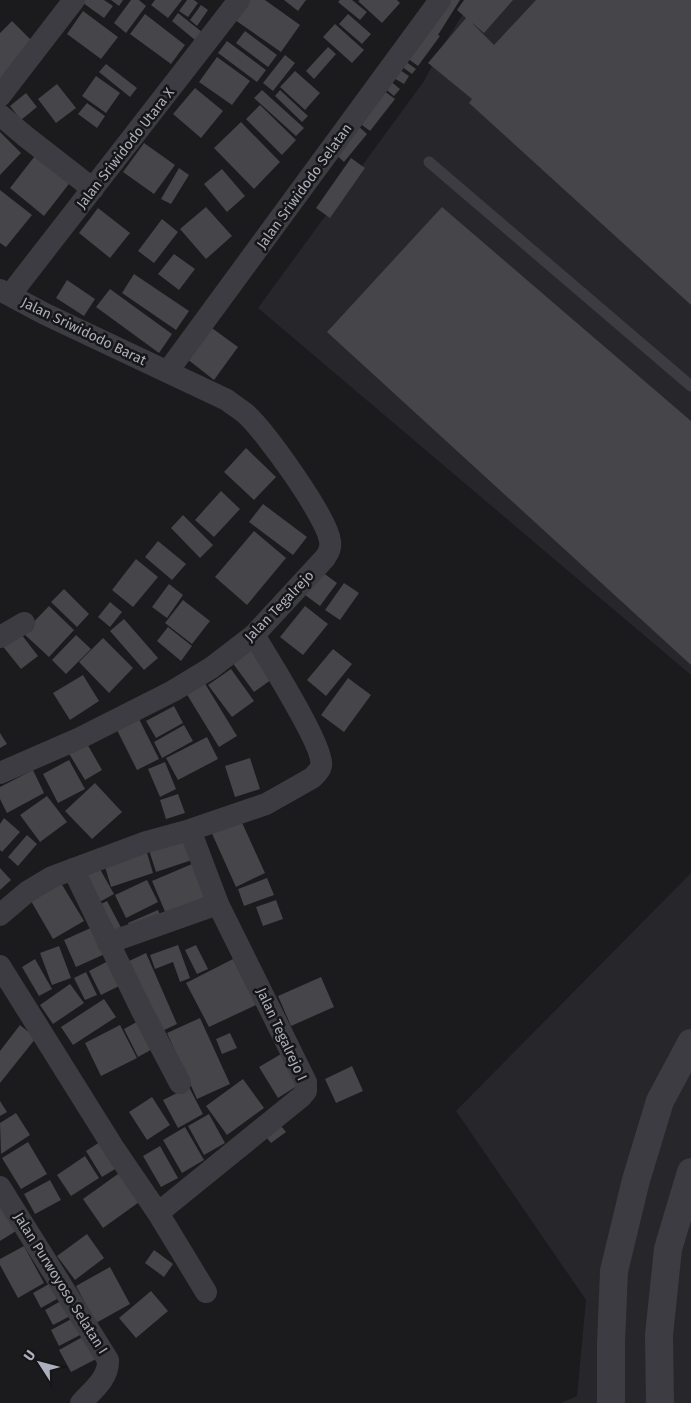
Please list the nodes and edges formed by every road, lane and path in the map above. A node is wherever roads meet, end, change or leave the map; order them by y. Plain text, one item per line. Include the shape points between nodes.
1 (74, 0) edge
2 (239, 0) edge
3 (440, 0) edge
4 (0, 96) edge
5 (0, 115) edge
6 (429, 162) dead end
7 (93, 189) junction
8 (5, 292) edge
9 (168, 371) junction
10 (691, 386) edge
11 (24, 623) dead end
12 (254, 635) junction
13 (0, 637) edge
14 (0, 773) edge
15 (190, 830) junction
16 (74, 869) junction
17 (218, 904) junction
18 (0, 914) edge
19 (108, 942) junction
20 (0, 966) edge
21 (691, 1043) edge
22 (180, 1083) dead end
23 (691, 1172) edge
24 (0, 1187) edge
25 (158, 1214) junction
26 (206, 1292) dead end
27 (81, 1403) edge
28 (611, 1403) edge
29 (660, 1403) edge

1 - 4 street
2 - 7 street, Jalan Sriwidodo Utara X
3 - 9 street, Jalan Sriwidodo Selatan
5 - 7 street
6 - 10 lane
7 - 8 street, Jalan Sriwidodo Utara X
8 - 9 street, Jalan Sriwidodo Barat
9 - 12 street, Jalan Tegalrejo via 228,400 246,414 323,519 330,539 330,549 325,558
11 - 13 street
12 - 14 street, Jalan Tegalrejo via 211,668 173,691 80,738
12 - 15 street via 312,737 321,766 312,778 266,804
15 - 16 street via 146,842
15 - 17 street, Jalan Tegalrejo I
16 - 18 street via 27,892
16 - 19 street
17 - 19 street
17 - 25 street, Jalan Tegalrejo I via 306,1082 306,1090
19 - 22 street
20 - 25 street
21 - 28 street via 660,1101 636,1180 614,1271
23 - 29 street via 668,1249 659,1334
24 - 27 street, Jalan Purwoyoso Selatan I via 108,1360 106,1376
25 - 26 street

